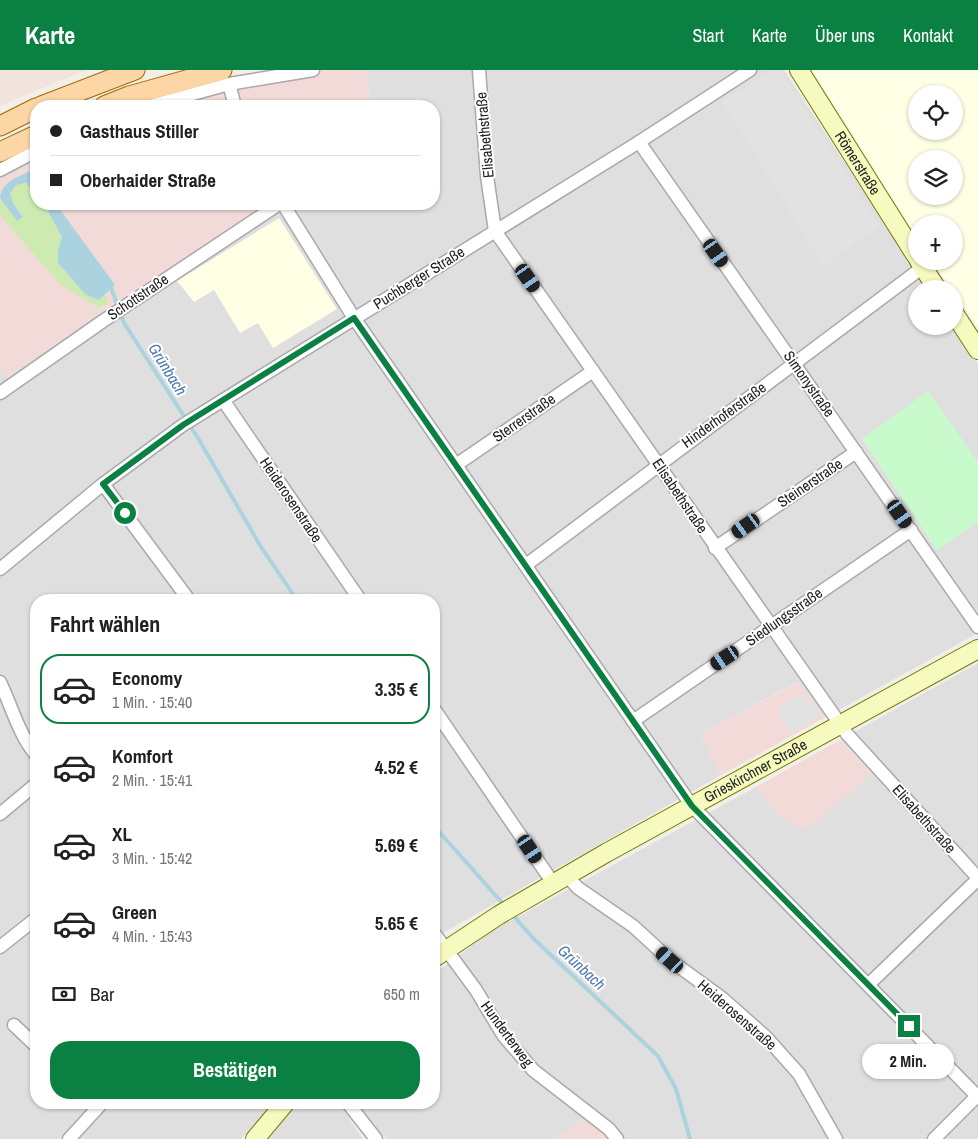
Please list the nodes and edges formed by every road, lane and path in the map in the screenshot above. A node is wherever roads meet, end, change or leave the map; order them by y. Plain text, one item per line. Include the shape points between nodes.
1 (135, 70) edge
2 (313, 70) edge
3 (479, 70) edge
4 (750, 70) edge
5 (799, 70) edge
6 (225, 77) edge
7 (56, 100) edge
8 (119, 100) edge
9 (165, 100) edge
10 (233, 100) edge
11 (30, 111) edge
12 (0, 126) edge
13 (30, 138) edge
14 (639, 142) junction
15 (0, 152) edge
16 (30, 154) edge
17 (0, 170) edge
18 (270, 210) edge
19 (287, 210) edge
20 (495, 231) junction
21 (908, 243) edge
22 (908, 270) edge
23 (354, 318) junction
24 (963, 327) edge
25 (978, 350) edge
26 (794, 364) junction
27 (593, 371) junction
28 (0, 393) edge
29 (223, 400) junction
30 (856, 452) junction
31 (658, 464) junction
32 (456, 465) junction
33 (103, 484) junction
34 (911, 530) junction
35 (715, 548) junction
36 (526, 565) junction
37 (0, 569) edge
38 (185, 594) edge
39 (356, 594) edge
40 (771, 627) junction
41 (978, 627) edge
42 (978, 649) edge
43 (0, 682) edge
44 (440, 717) edge
45 (633, 721) junction
46 (840, 724) junction
47 (30, 748) edge
48 (30, 789) edge
49 (692, 806) junction
50 (0, 814) edge
51 (978, 878) edge
52 (560, 879) junction
53 (30, 923) edge
54 (0, 948) edge
55 (440, 954) edge
56 (868, 985) junction
57 (14, 1025) dead end
58 (30, 1040) edge
59 (978, 1096) edge
60 (96, 1109) edge
61 (280, 1109) edge
62 (352, 1109) edge
63 (69, 1139) edge
64 (255, 1139) edge
65 (376, 1139) edge
66 (618, 1139) edge
67 (836, 1139) edge
68 (934, 1139) edge

1 - 7 main road
2 - 6 street
3 - 20 street, Elisabethstraße via 487,176
4 - 14 street, Puchberger Straße
5 - 21 main road, Römerstraße
6 - 8 main road
6 - 9 street
6 - 10 street
11 - 12 main road
13 - 15 main road
14 - 20 street, Puchberger Straße
14 - 26 street, Simonystraße
16 - 17 street
18 - 28 street, Schottstraße
19 - 23 street
20 - 23 street, Puchberger Straße
20 - 27 street, Elisabethstraße
22 - 26 street, Hinderhoferstraße
23 - 29 street, Puchberger Straße
23 - 32 street
24 - 25 main road
26 - 30 street, Simonystraße
26 - 31 street, Hinderhoferstraße
27 - 31 street, Elisabethstraße
27 - 32 street, Sterrerstraße
29 - 33 street, Puchberger Straße via 187,422
29 - 39 street, Heiderosenstraße
30 - 34 street, Simonystraße
30 - 35 street, Steinerstraße
31 - 35 street, Elisabethstraße
31 - 36 street, Hinderhoferstraße
32 - 36 street
33 - 37 street, Puchberger Straße
33 - 38 street
34 - 40 street, Siedlungsstraße
34 - 41 street, Simonystraße
35 - 40 street, Elisabethstraße
36 - 45 street
40 - 45 street, Siedlungsstraße
40 - 46 street, Elisabethstraße
42 - 46 main road, Grieskirchner Straße
43 - 47 street
44 - 52 street, Heiderosenstraße
45 - 49 street
46 - 49 main road, Grieskirchner Straße
46 - 51 street, Elisabethstraße
48 - 50 street
49 - 52 main road, Grieskirchner Straße
49 - 56 street
51 - 56 street
52 - 55 main road, Grieskirchner Straße
52 - 67 street, Heiderosenstraße via 633,926 766,1037 799,1074
53 - 54 street
55 - 66 street, Hunderterweg via 476,990 504,1035 533,1070
56 - 59 street
57 - 58 street
59 - 68 street
60 - 63 street
61 - 64 main road
62 - 65 street

